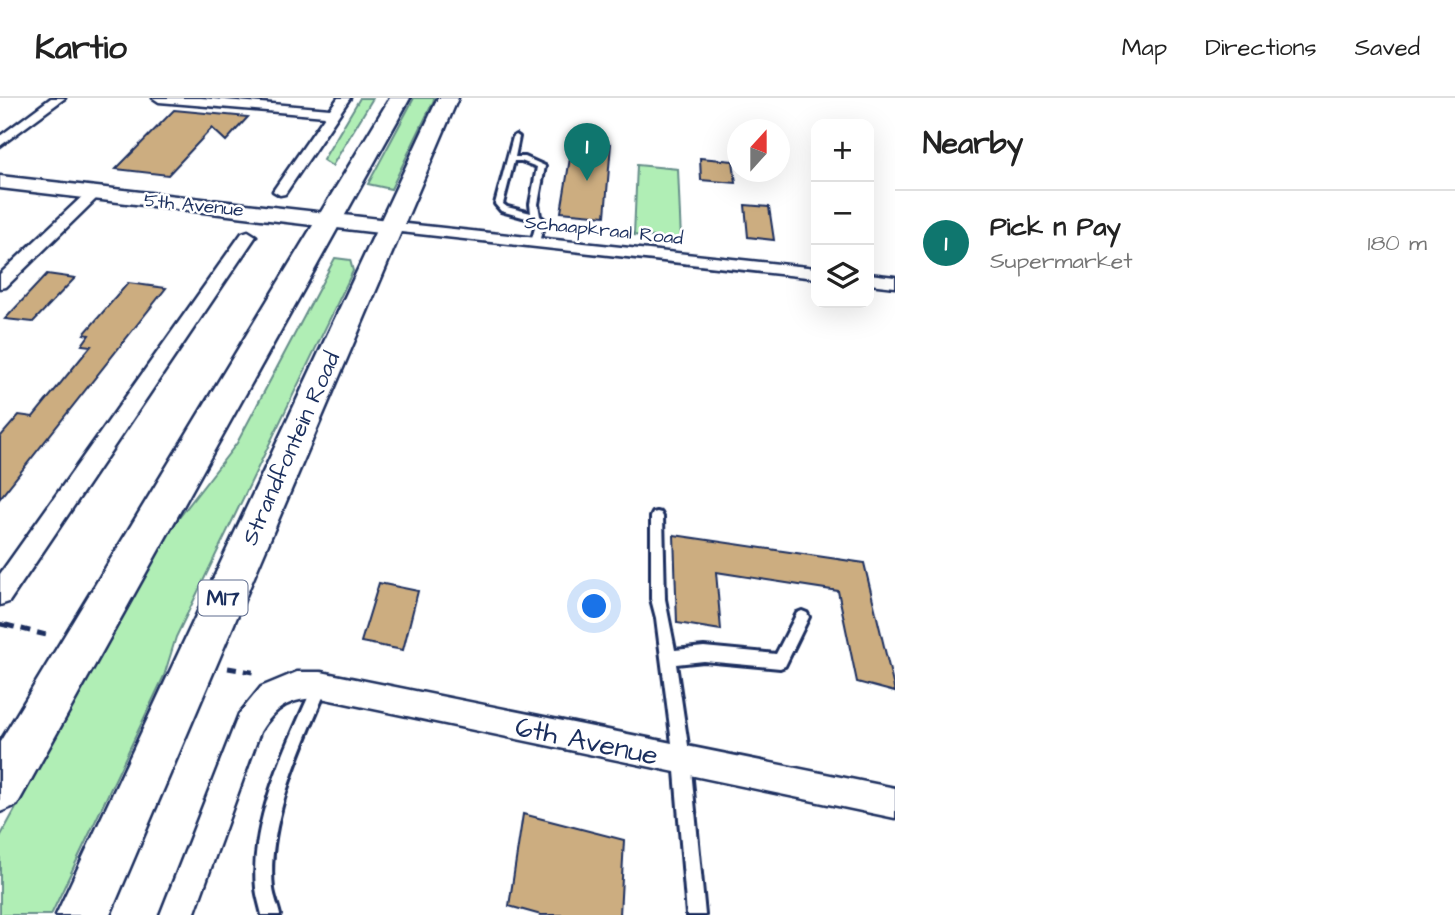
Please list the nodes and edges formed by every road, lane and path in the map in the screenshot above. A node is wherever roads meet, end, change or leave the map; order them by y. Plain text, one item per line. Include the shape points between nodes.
1 (59, 98) edge
2 (159, 98) edge
3 (344, 98) edge
4 (400, 98) edge
5 (448, 98) edge
6 (189, 99) edge
7 (334, 113) junction
8 (516, 137) dead end
9 (0, 142) edge
10 (510, 159) junction
11 (0, 182) edge
12 (280, 191) dead end
13 (94, 193) junction
14 (536, 217) junction
15 (330, 220) junction
16 (388, 227) junction
17 (248, 236) dead end
18 (536, 243) junction
19 (811, 272) edge
20 (874, 280) edge
21 (895, 282) edge
22 (0, 283) edge
23 (657, 517) dead end
24 (0, 594) edge
25 (802, 617) dead end
26 (0, 624) edge
27 (59, 638) dead end
28 (667, 658) junction
29 (321, 685) junction
30 (681, 759) junction
31 (0, 788) edge
32 (895, 803) edge
33 (83, 915) edge
34 (177, 915) edge
35 (271, 915) edge
36 (696, 915) edge

1 - 9 street
2 - 6 street
3 - 7 street
4 - 15 main road
5 - 16 main road, Strandfontein Road / M17
6 - 7 street
7 - 12 street
8 - 10 lane
10 - 14 lane via 541,166
10 - 14 lane via 500,207
11 - 13 main road, 5th Avenue
13 - 15 main road, 5th Avenue
13 - 22 street
14 - 18 lane via 541,220
15 - 16 main road, 5th Avenue
15 - 31 main road
16 - 18 street, Schaapkraal Road
16 - 33 main road, Strandfontein Road / M17
17 - 24 street
18 - 19 street, Schaapkraal Road
20 - 21 street
23 - 28 lane via 657,599
25 - 28 lane via 780,661 705,654
26 - 27 path
28 - 30 lane
29 - 30 street, 6th Avenue
29 - 34 street, 6th Avenue via 298,684 261,703
29 - 35 lane via 270,829 263,865 265,901
30 - 32 street, 6th Avenue
30 - 36 lane

